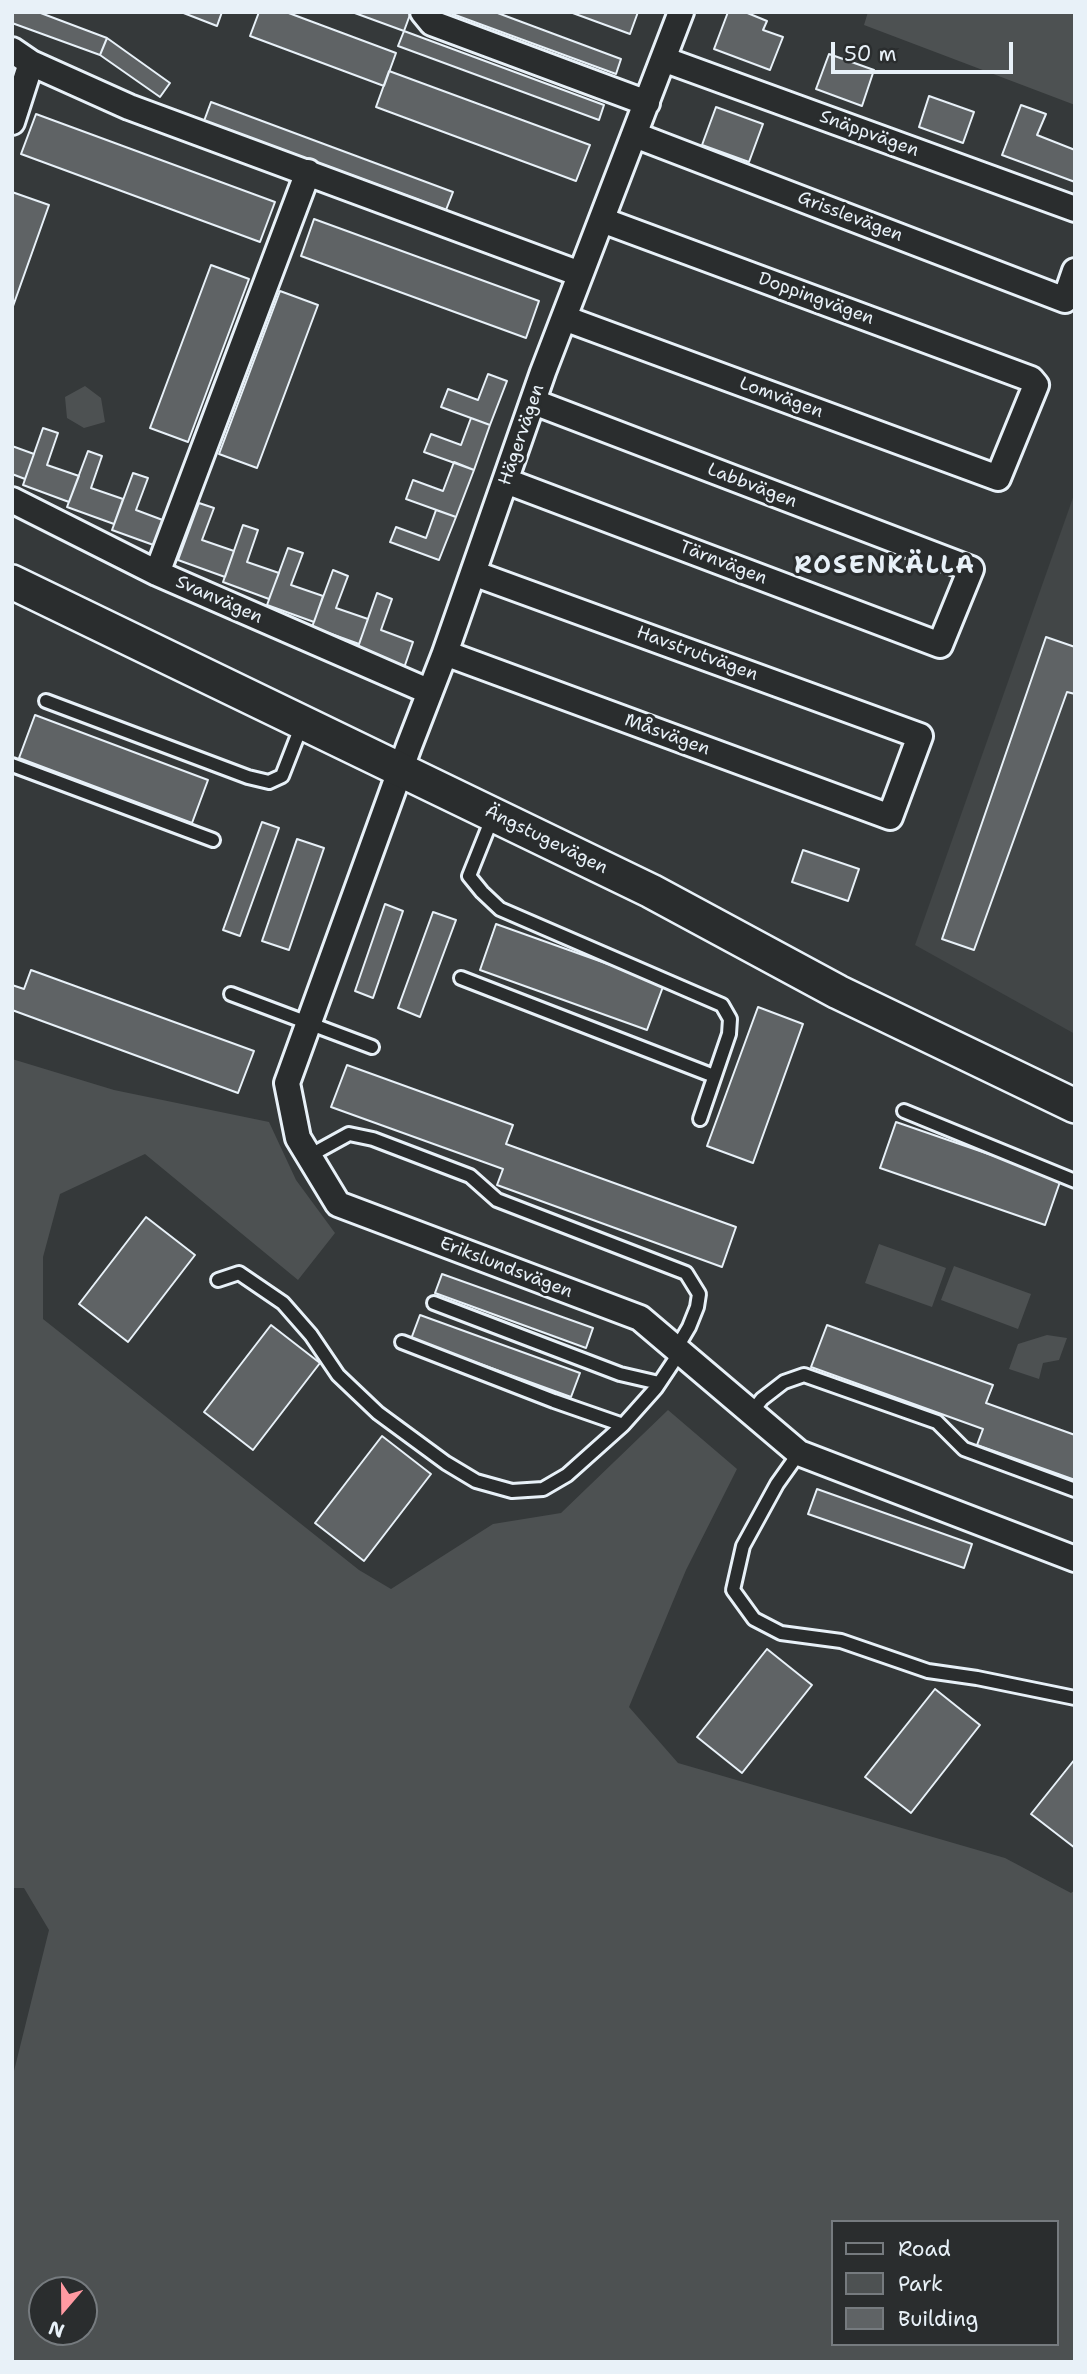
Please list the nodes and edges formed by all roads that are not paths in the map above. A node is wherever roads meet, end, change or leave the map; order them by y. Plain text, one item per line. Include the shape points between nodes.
1 (423, 12) edge
2 (681, 12) edge
3 (22, 56) edge
4 (663, 60) junction
5 (647, 103) junction
6 (12, 122) edge
7 (635, 135) junction
8 (308, 172) junction
9 (1075, 209) edge
10 (602, 220) junction
11 (1075, 271) edge
12 (580, 274) junction
13 (564, 318) junction
14 (534, 402) junction
15 (998, 478) joint
16 (506, 481) junction
17 (12, 500) edge
18 (157, 573) junction
19 (473, 573) junction
20 (12, 582) edge
21 (940, 645) joint
22 (445, 653) junction
23 (430, 692) junction
24 (46, 701) dead end
25 (303, 722) junction
26 (12, 765) edge
27 (401, 769) junction
28 (493, 816) junction
29 (890, 817) joint
30 (213, 840) dead end
31 (461, 978) dead end
32 (230, 993) dead end
33 (309, 1023) junction
34 (372, 1047) dead end
35 (714, 1076) junction
36 (1075, 1106) edge
37 (904, 1111) dead end
38 (700, 1119) dead end
39 (309, 1156) junction
40 (1075, 1181) edge
41 (218, 1280) dead end
42 (434, 1303) dead end
43 (402, 1342) dead end
44 (678, 1350) junction
45 (659, 1383) junction
46 (751, 1413) junction
47 (623, 1425) junction
48 (799, 1453) junction
49 (1075, 1490) edge
50 (1075, 1559) edge
51 (1075, 1698) edge

1 - 5 street via 432,23
2 - 4 street, Hägervägen
3 - 6 street
3 - 8 street via 129,107
4 - 5 street, Hägervägen
4 - 9 street, Snäppvägen
5 - 7 street, Hägervägen
7 - 10 street, Hägervägen
7 - 11 street, Grisslevägen via 1065,300
8 - 12 street
8 - 18 street
10 - 12 street, Hägervägen
10 - 15 street, Doppingvägen via 1031,379 1036,385
12 - 13 street, Hägervägen
13 - 14 street, Hägervägen
13 - 15 street, Lomvägen
14 - 16 street, Hägervägen
14 - 21 street, Labbvägen via 971,569
16 - 19 street, Hägervägen
16 - 21 street, Tärnvägen
17 - 18 street, Svanvägen
18 - 23 street, Svanvägen
19 - 22 street, Hägervägen
19 - 29 street, Havstrutvägen via 920,736
20 - 25 street, Ängstugevägen
22 - 23 street, Hägervägen
22 - 29 street, Måsvägen
23 - 27 street, Hägervägen
24 - 25 lane via 269,782 282,776
25 - 27 street, Ängstugevägen
26 - 30 lane
27 - 28 street, Ängstugevägen
27 - 33 street, Erikslundsvägen
28 - 35 lane via 469,876 482,892 500,909 722,1005 730,1019 729,1034
28 - 36 street, Ängstugevägen via 652,891 838,992
31 - 35 lane
32 - 33 lane
33 - 34 lane
33 - 39 street, Erikslundsvägen via 287,1083 298,1138
35 - 38 lane
37 - 40 lane
39 - 44 street, Erikslundsvägen via 338,1204 640,1318
39 - 44 lane via 349,1134 373,1139 470,1176 497,1200 687,1273 699,1294
41 - 47 lane via 239,1273 283,1303 338,1375 378,1413 476,1481 512,1491 543,1489 567,1475
42 - 45 lane via 620,1374
43 - 47 lane
44 - 45 lane
44 - 46 street, Erikslundsvägen
45 - 47 lane
46 - 48 street, Erikslundsvägen
46 - 49 lane via 784,1382 804,1375 937,1422 964,1449
48 - 50 street, Erikslundsvägen
48 - 51 lane via 743,1546 733,1590 754,1619 781,1633 841,1641 928,1671

